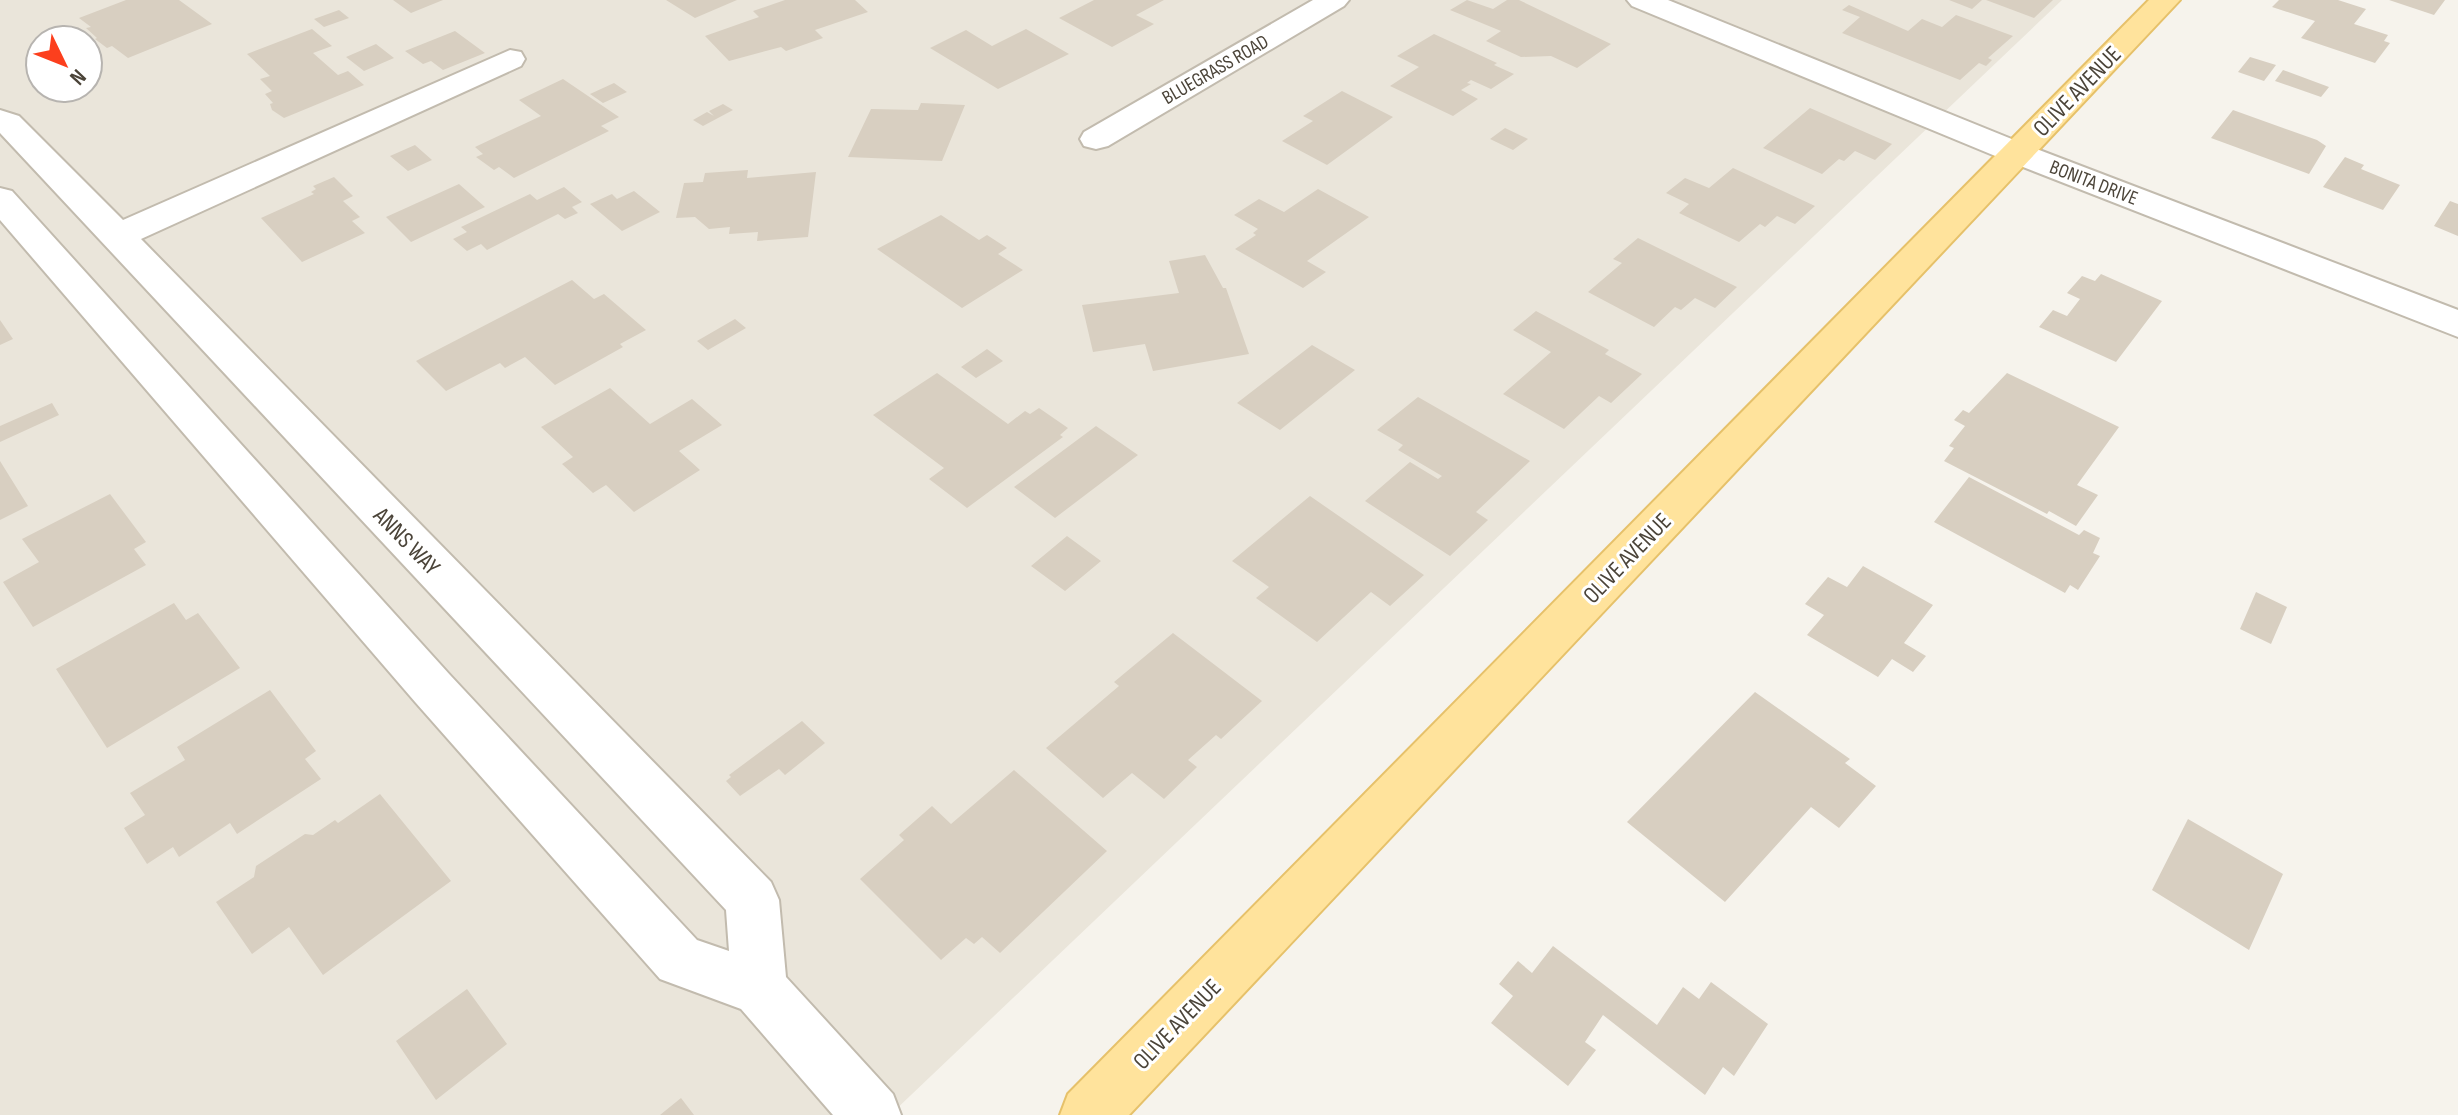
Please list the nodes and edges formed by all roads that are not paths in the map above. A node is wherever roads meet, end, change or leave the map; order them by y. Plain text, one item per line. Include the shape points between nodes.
1 (1334, 0) edge
2 (1642, 0) edge
3 (2165, 0) edge
4 (510, 59) dead end
5 (0, 120) edge
6 (1096, 139) dead end
7 (2017, 153) junction
8 (0, 198) edge
9 (117, 236) junction
10 (2458, 324) edge
11 (759, 988) junction
12 (872, 1115) edge
13 (1089, 1115) edge

1 - 6 street, BLUEGRASS ROAD
2 - 7 street, BONITA DRIVE
3 - 7 main road, OLIVE AVENUE
4 - 9 street
5 - 9 street, ANNS WAY
7 - 10 street, BONITA DRIVE
7 - 13 main road, OLIVE AVENUE
8 - 11 street via 679,960
9 - 11 street, ANNS WAY via 752,900
11 - 12 street

